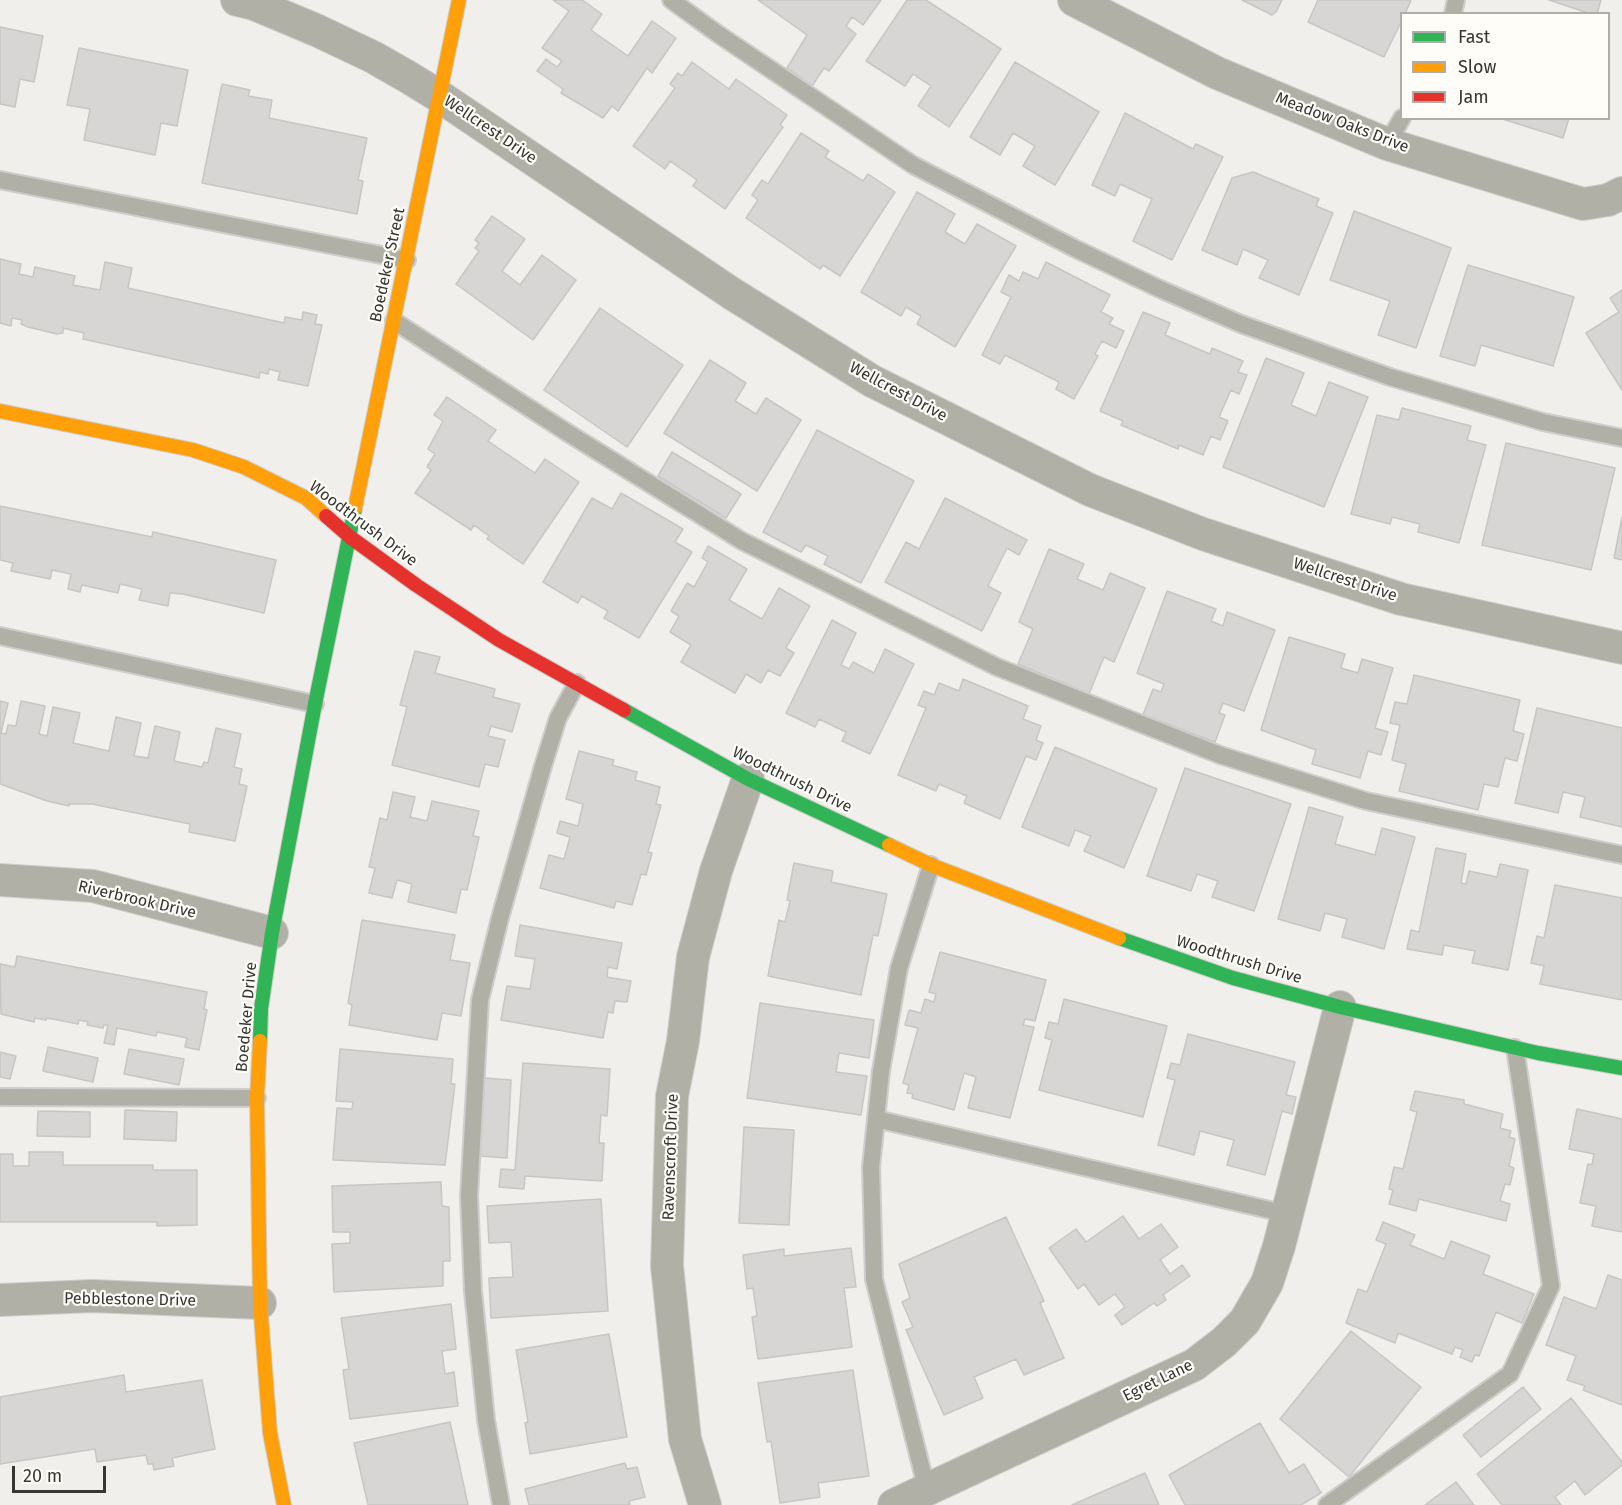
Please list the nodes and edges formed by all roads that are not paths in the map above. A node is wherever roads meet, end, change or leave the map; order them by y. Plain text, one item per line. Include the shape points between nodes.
1 (237, 0) edge
2 (459, 0) edge
3 (670, 0) edge
4 (1074, 0) edge
5 (439, 96) junction
6 (1395, 131) edge
7 (0, 180) edge
8 (1622, 193) edge
9 (407, 260) junction
10 (393, 321) junction
11 (0, 411) edge
12 (1622, 438) edge
13 (351, 537) junction
14 (0, 636) edge
15 (1622, 648) edge
16 (577, 683) junction
17 (315, 704) junction
18 (748, 779) junction
19 (1622, 855) edge
20 (931, 865) junction
21 (0, 880) edge
22 (272, 933) junction
23 (1340, 1007) junction
24 (1515, 1048) junction
25 (1622, 1068) edge
26 (0, 1097) edge
27 (257, 1098) junction
28 (876, 1119) junction
29 (1287, 1214) junction
30 (0, 1300) edge
31 (260, 1304) junction
32 (927, 1490) junction
33 (282, 1505) edge
34 (501, 1505) edge
35 (705, 1505) edge
36 (894, 1505) edge
37 (1327, 1505) edge

1 - 5 street, Wellcrest Drive via 373,57
2 - 5 street, Boedeker Street
3 - 12 lane via 913,165 1160,289 1241,324 1390,377 1543,422
4 - 6 street, Meadow Oaks Drive via 1217,73
5 - 9 street, Boedeker Street
5 - 15 street, Wellcrest Drive via 730,293 872,381 1090,490 1203,534 1401,598
6 - 8 street, Meadow Oaks Drive via 1583,204
7 - 9 lane
9 - 10 street, Boedeker Street
10 - 13 street, Boedeker Street
10 - 19 lane via 742,541 997,667 1220,755 1366,801
11 - 13 street, Woodthrush Drive via 193,450 244,467 306,498
13 - 16 street, Woodthrush Drive via 498,640
13 - 17 street, Boedeker Drive
14 - 17 lane
16 - 18 street, Woodthrush Drive
16 - 34 lane via 558,718 543,766 480,1000 469,1196 473,1291 486,1420
17 - 22 street, Boedeker Drive
18 - 20 street, Woodthrush Drive
18 - 35 street, Ravenscroft Drive via 716,871 693,957 672,1096 667,1266 685,1439
20 - 23 street, Woodthrush Drive via 1108,935 1233,978
20 - 28 lane via 899,968
21 - 22 street, Riverbrook Drive via 93,886
22 - 27 street, Boedeker Drive via 261,1009
23 - 24 street, Woodthrush Drive
23 - 29 street, Egret Lane
24 - 25 street, Woodthrush Drive
24 - 37 lane via 1551,1286 1510,1374
26 - 27 lane
27 - 31 street, Boedeker Drive
28 - 29 lane
28 - 32 lane via 871,1167 874,1279
29 - 32 street, Egret Lane via 1267,1283 1245,1321 1224,1342 1194,1365
30 - 31 street, Pebblestone Drive via 92,1296
31 - 33 street, Boedeker Drive via 270,1433
32 - 36 street, Egret Lane

